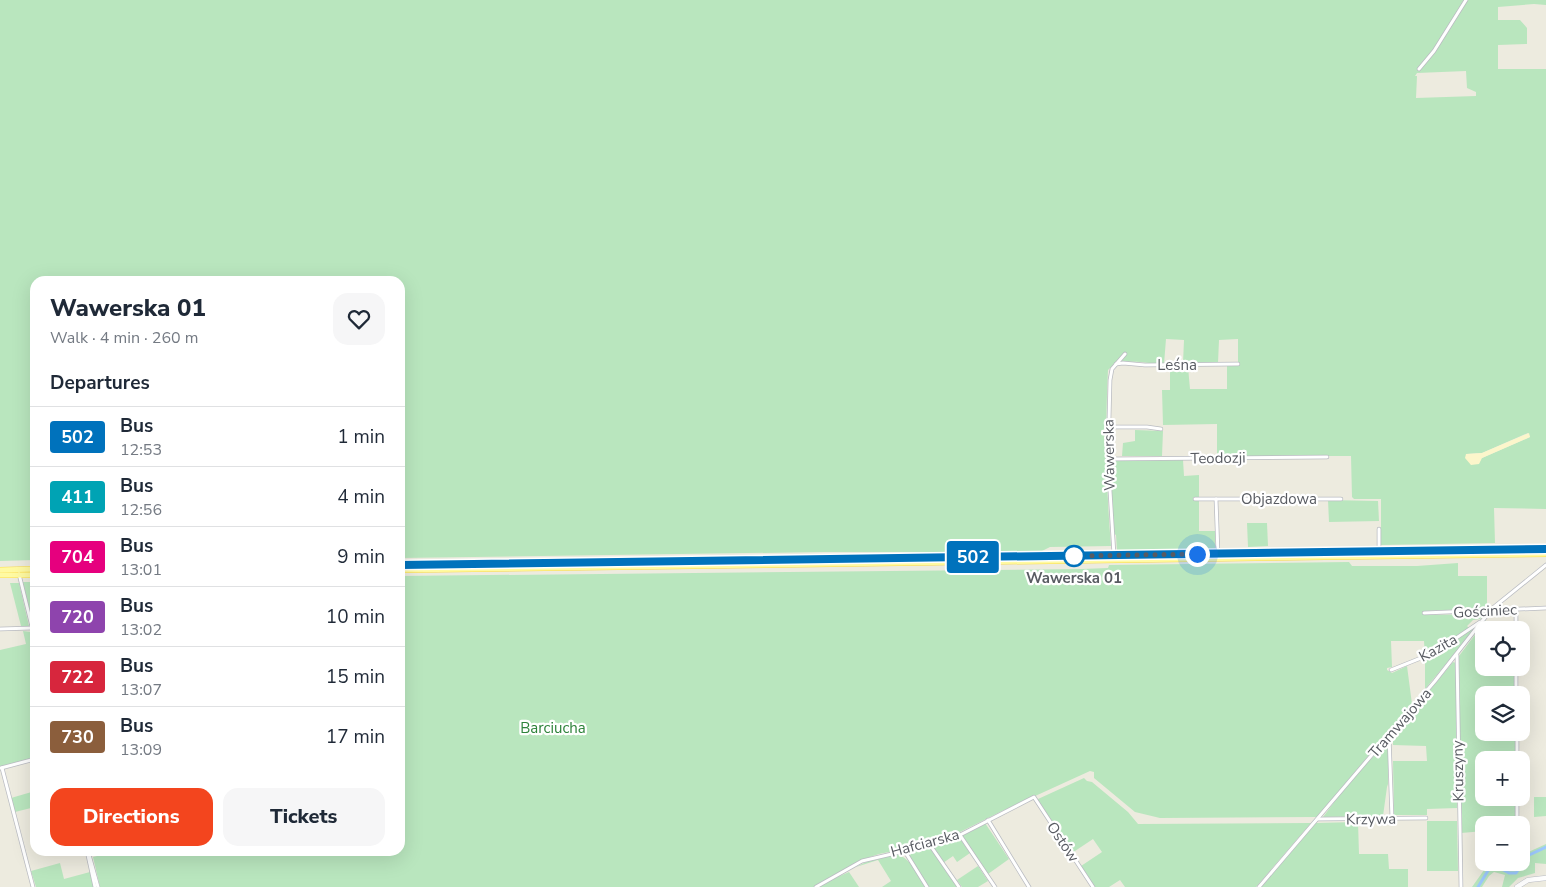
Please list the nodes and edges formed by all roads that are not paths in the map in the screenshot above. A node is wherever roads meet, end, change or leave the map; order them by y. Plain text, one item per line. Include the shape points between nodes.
1 (1466, 0) edge
2 (1418, 69) dead end
3 (1125, 354) dead end
4 (1115, 364) junction
5 (1238, 364) dead end
6 (1108, 427) junction
7 (1161, 429) dead end
8 (1327, 457) dead end
9 (1108, 459) junction
10 (1341, 498) dead end
11 (1195, 499) dead end
12 (1216, 499) junction
13 (1379, 529) dead end
14 (1546, 549) edge
15 (1380, 552) junction
16 (1546, 554) edge
17 (1218, 557) junction
18 (1114, 558) junction
19 (405, 565) edge
20 (1546, 565) edge
21 (0, 570) edge
22 (405, 570) edge
23 (30, 571) edge
24 (19, 572) junction
25 (30, 574) edge
26 (0, 575) edge
27 (1546, 608) edge
28 (1516, 610) junction
29 (1491, 611) junction
30 (1424, 613) dead end
31 (30, 619) edge
32 (1483, 620) junction
33 (1516, 621) edge
34 (0, 628) edge
35 (30, 628) edge
36 (1457, 655) junction
37 (1391, 670) dead end
38 (1389, 735) junction
39 (30, 760) edge
40 (1, 768) edge
41 (1034, 797) joint
42 (1517, 806) edge
43 (1517, 816) dead end
44 (1426, 818) dead end
45 (1317, 819) junction
46 (1392, 819) junction
47 (988, 820) junction
48 (960, 835) junction
49 (930, 845) junction
50 (904, 850) junction
51 (88, 856) edge
52 (1546, 878) edge
53 (818, 886) edge
54 (33, 887) edge
55 (97, 887) edge
56 (927, 887) edge
57 (959, 887) edge
58 (995, 887) edge
59 (1029, 887) edge
60 (1093, 887) edge
61 (1259, 887) edge
62 (1461, 887) edge
63 (1516, 887) edge

1 - 2 street via 1434,51
3 - 4 street
4 - 5 street, Leśna
4 - 6 street, Wawerska via 1111,373
6 - 7 street
6 - 9 street, Wawerska
8 - 9 street, Teodozji
9 - 18 street, Wawerska
10 - 12 street, Objazdowa
11 - 12 street, Objazdowa
12 - 17 street
13 - 15 street
14 - 15 main road
15 - 17 main road
16 - 17 main road
17 - 18 main road
18 - 19 main road
18 - 22 main road
20 - 29 street, Tramwajowa
21 - 24 main road
23 - 24 main road
24 - 25 main road
24 - 26 main road
24 - 31 street
27 - 28 street, Gościniec
28 - 29 street, Gościniec
28 - 33 street
29 - 30 street, Gościniec
29 - 32 street, Tramwajowa
32 - 36 street, Tramwajowa
32 - 37 street, Kazita via 1433,653
34 - 35 street
36 - 38 street, Tramwajowa
36 - 62 street, Kruszyny
38 - 45 street, Tramwajowa
38 - 46 street
39 - 40 street
40 - 54 street
41 - 47 street, Hafciarska
41 - 60 street, Ostów
42 - 43 street
44 - 46 street, Krzywa
45 - 46 street, Krzywa
45 - 61 street, Tramwajowa
47 - 48 street, Hafciarska
47 - 59 street
48 - 49 street, Hafciarska
48 - 58 street
49 - 50 street, Hafciarska
49 - 57 street
50 - 53 street, Hafciarska via 862,861
50 - 56 street
51 - 55 street
52 - 63 street via 1528,880

